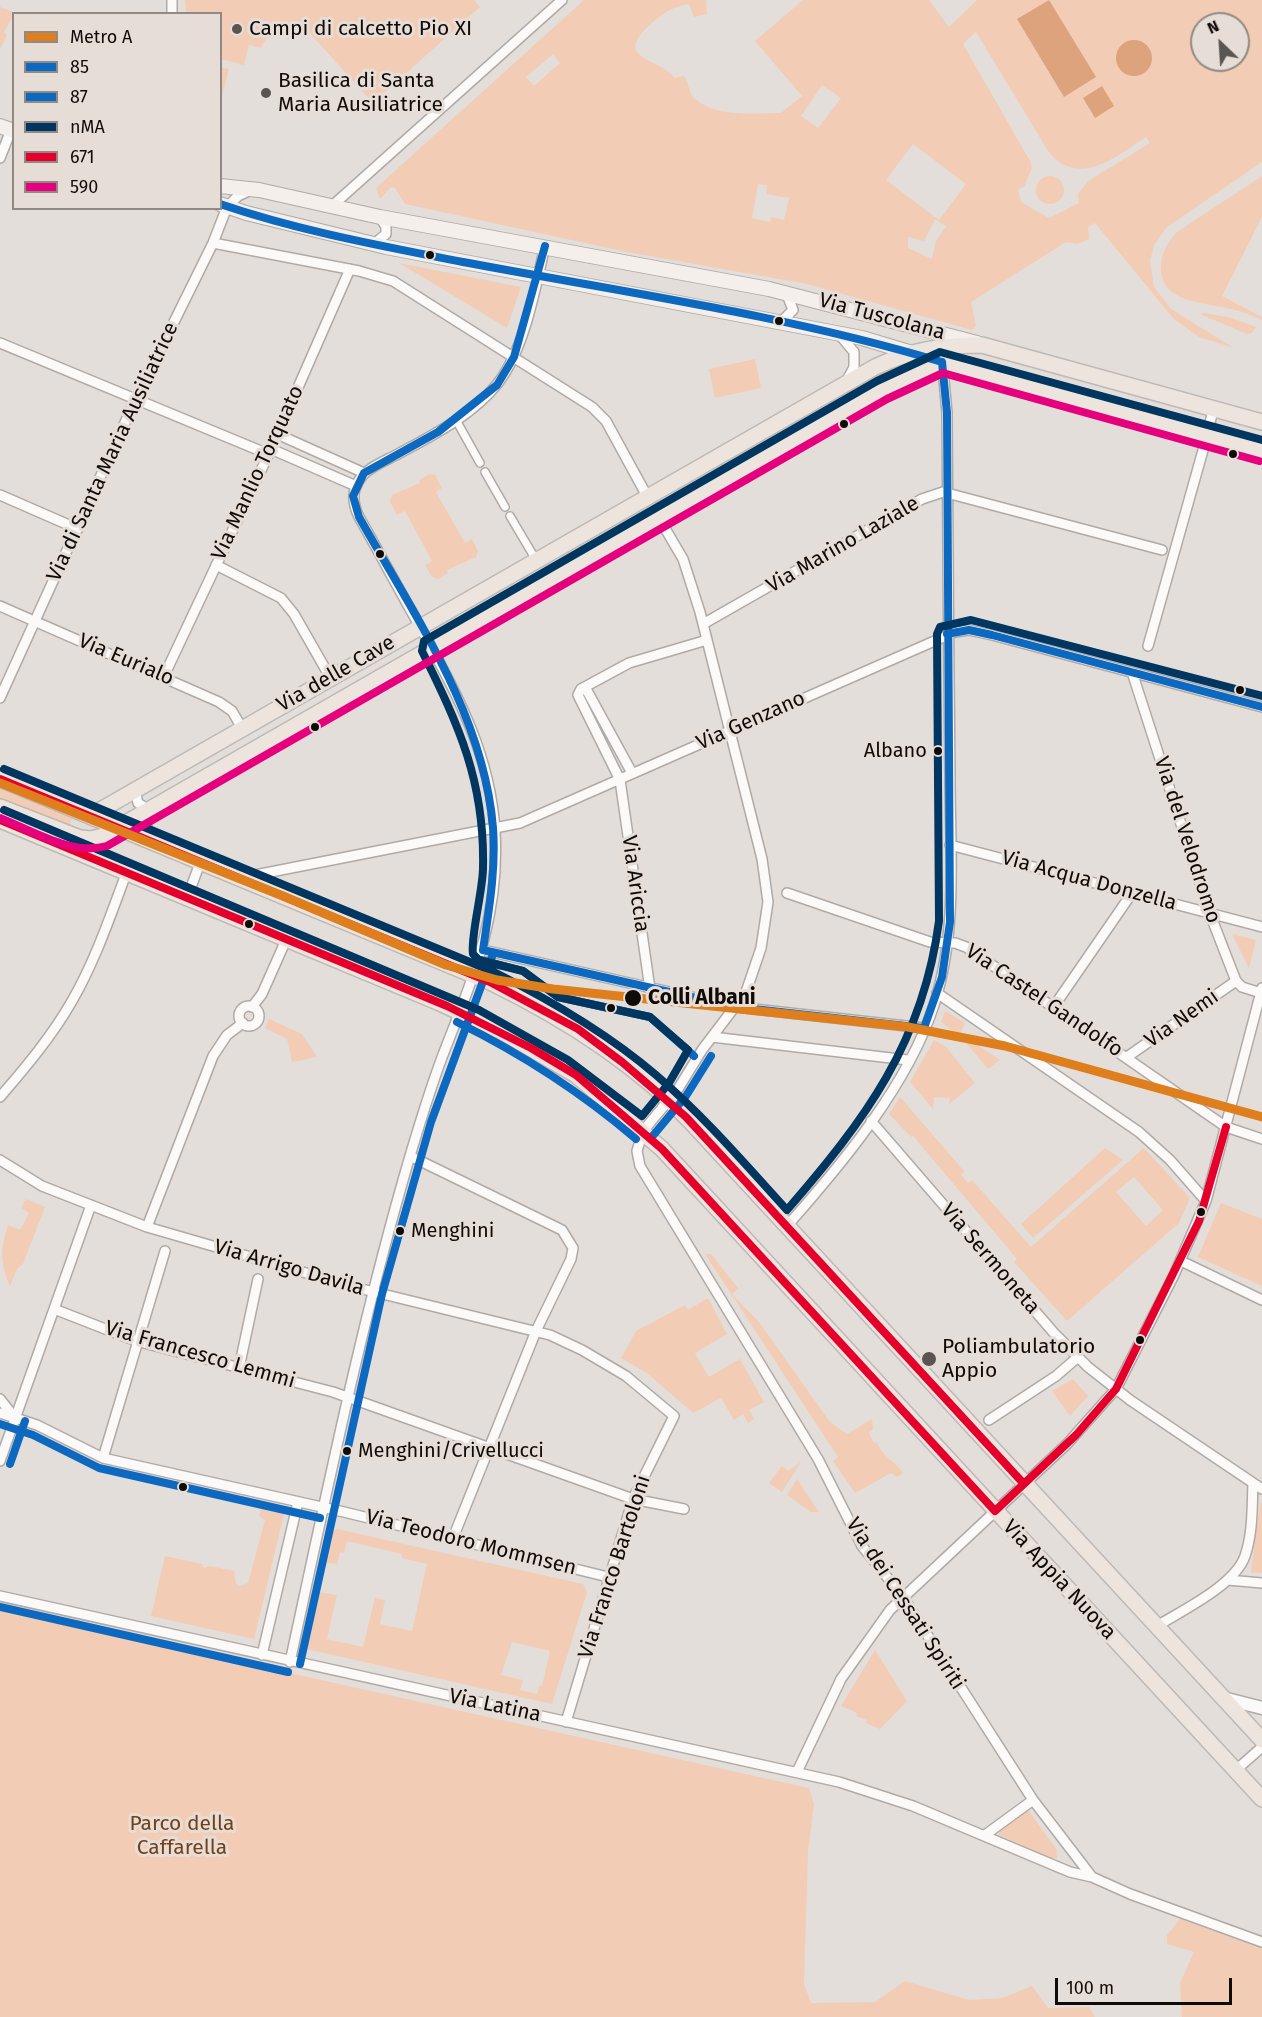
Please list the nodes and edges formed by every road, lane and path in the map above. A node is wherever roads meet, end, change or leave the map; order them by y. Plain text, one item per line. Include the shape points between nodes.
1 (561, 0) edge
2 (8, 129) edge
3 (0, 158) edge
4 (222, 186) edge
5 (254, 189) junction
6 (224, 206) edge
7 (332, 206) junction
8 (380, 217) junction
9 (213, 243) junction
10 (374, 244) junction
11 (545, 246) junction
12 (350, 269) junction
13 (538, 275) junction
14 (786, 292) junction
15 (782, 321) junction
16 (837, 332) junction
17 (0, 343) edge
18 (982, 345) junction
19 (940, 346) junction
20 (911, 352) junction
21 (514, 357) junction
22 (942, 362) junction
23 (844, 385) junction
24 (136, 400) junction
25 (1214, 408) junction
26 (456, 420) junction
27 (1262, 422) edge
28 (277, 434) junction
29 (1211, 437) junction
30 (270, 451) junction
31 (1262, 451) edge
32 (480, 463) dead end
33 (485, 472) dead end
34 (364, 473) junction
35 (356, 486) junction
36 (946, 492) junction
37 (0, 495) edge
38 (647, 496) junction
39 (505, 507) dead end
40 (510, 516) dead end
41 (659, 518) junction
42 (78, 529) junction
43 (1162, 550) dead end
44 (536, 560) junction
45 (216, 565) junction
46 (0, 606) edge
47 (34, 621) junction
48 (703, 624) junction
49 (420, 627) junction
50 (947, 634) junction
51 (707, 640) junction
52 (1148, 646) dead end
53 (432, 648) junction
54 (1132, 672) junction
55 (164, 676) junction
56 (330, 677) junction
57 (4, 678) edge
58 (585, 687) junction
59 (0, 698) edge
60 (1262, 707) edge
61 (242, 728) junction
62 (730, 730) junction
63 (632, 774) junction
64 (0, 779) edge
65 (620, 780) junction
66 (142, 786) junction
67 (0, 807) edge
68 (153, 808) junction
69 (90, 816) junction
70 (0, 820) edge
71 (117, 828) junction
72 (495, 829) junction
73 (151, 843) junction
74 (950, 845) junction
75 (200, 863) junction
76 (126, 874) junction
77 (239, 878) junction
78 (787, 893) dead end
79 (1132, 893) junction
80 (187, 898) junction
81 (1210, 914) junction
82 (1262, 927) edge
83 (286, 940) junction
84 (949, 943) junction
85 (483, 950) junction
86 (474, 976) junction
87 (1236, 981) junction
88 (650, 989) junction
89 (1261, 991) edge
90 (937, 993) junction
91 (1059, 999) dead end
92 (252, 1007) junction
93 (736, 1007) junction
94 (460, 1013) junction
95 (243, 1023) junction
96 (924, 1029) junction
97 (712, 1037) junction
98 (1127, 1057) junction
99 (908, 1060) junction
100 (0, 1097) edge
101 (669, 1101) junction
102 (871, 1121) junction
103 (1226, 1127) junction
104 (643, 1131) junction
105 (1262, 1139) edge
106 (410, 1156) junction
107 (0, 1160) edge
108 (1206, 1201) junction
109 (91, 1205) junction
110 (787, 1226) junction
111 (147, 1227) junction
112 (165, 1251) dead end
113 (1181, 1261) junction
114 (258, 1279) dead end
115 (372, 1291) junction
116 (1262, 1300) edge
117 (54, 1308) junction
118 (536, 1331) junction
119 (136, 1341) junction
120 (1078, 1357) junction
121 (239, 1368) junction
122 (1116, 1389) junction
123 (347, 1397) junction
124 (0, 1400) edge
125 (0, 1413) edge
126 (674, 1416) joint
127 (15, 1418) junction
128 (989, 1420) dead end
129 (490, 1446) junction
130 (103, 1458) junction
131 (0, 1461) edge
132 (1253, 1482) junction
133 (1024, 1484) junction
134 (1262, 1489) edge
135 (633, 1499) junction
136 (298, 1502) junction
137 (322, 1508) junction
138 (684, 1509) dead end
139 (995, 1511) junction
140 (453, 1538) junction
141 (608, 1577) junction
142 (1228, 1580) junction
143 (1262, 1583) edge
144 (0, 1596) edge
145 (903, 1597) junction
146 (1157, 1626) junction
147 (262, 1655) junction
148 (290, 1662) junction
149 (1223, 1698) junction
150 (1262, 1708) edge
151 (566, 1722) junction
152 (1262, 1740) edge
153 (1262, 1747) edge
154 (1236, 1770) junction
155 (797, 1772) junction
156 (1262, 1799) edge
157 (1033, 1800) junction
158 (985, 1834) junction
159 (1092, 1877) junction
160 (1262, 1942) edge

1 - 7 street
2 - 3 street
4 - 5 main road
5 - 6 street
5 - 7 main road, Via Tuscolana
6 - 9 street, Via di Santa Maria Ausiliatrice
6 - 10 main road, Via Tuscolana
7 - 8 main road, Via Tuscolana
8 - 10 street via 386,234
8 - 11 main road, Via Tuscolana
9 - 12 street
9 - 24 street, Via di Santa Maria Ausiliatrice
10 - 13 main road, Via Tuscolana
11 - 13 street
11 - 14 main road, Via Tuscolana
12 - 21 street via 393,282
12 - 28 street, Via Manlio Torquato
13 - 15 main road, Via Tuscolana
13 - 21 street
14 - 15 street via 793,310
14 - 18 main road, Via Tuscolana
15 - 16 main road, Via Tuscolana
16 - 20 main road, Via Tuscolana
16 - 23 street via 854,352 854,367
17 - 24 street
18 - 19 main road, Via delle Cave
18 - 25 main road, Via Tuscolana
19 - 20 main road, Via delle Cave
19 - 22 street
20 - 22 main road, Via Tuscolana
20 - 23 main road, Via delle Cave
21 - 26 street via 497,385
21 - 38 street via 598,412
22 - 29 main road, Via Tuscolana
22 - 36 street via 947,413
22 - 41 main road, Via delle Cave via 878,392
23 - 38 main road, Via delle Cave
24 - 30 street
24 - 42 street, Via di Santa Maria Ausiliatrice
25 - 27 main road, Via Tuscolana
25 - 29 street
26 - 32 street
26 - 34 street
28 - 30 street, Via Manlio Torquato
28 - 34 street
29 - 31 main road, Via Tuscolana
29 - 52 street
30 - 35 street
30 - 45 street, Via Manlio Torquato
33 - 39 street
34 - 35 street
35 - 49 street via 355,508
36 - 43 street, Via Marino Laziale
36 - 48 street, Via Marino Laziale via 922,499
36 - 50 street
37 - 42 street
38 - 41 main road
38 - 44 main road, Via delle Cave
40 - 44 street
41 - 48 street via 683,559
41 - 53 main road, Via delle Cave
42 - 47 street, Via di Santa Maria Ausiliatrice
44 - 49 main road, Via delle Cave
45 - 55 street, Via Manlio Torquato
45 - 56 street via 281,598
46 - 47 street, Via Eurialo
47 - 55 street, Via Eurialo
47 - 57 street, Via di Santa Maria Ausiliatrice
48 - 51 street
49 - 53 street
49 - 56 main road, Via delle Cave
50 - 54 street, Via Genzano via 977,632
50 - 62 street, Via Genzano
50 - 74 street
51 - 58 street via 634,661
51 - 62 street
53 - 68 main road, Via delle Cave
53 - 72 street via 461,701 477,745
54 - 60 street, Via Genzano
54 - 81 street, Via del Velodromo
55 - 61 street, Via Eurialo via 224,704
56 - 61 main road, Via delle Cave
57 - 59 street, Via di Santa Maria Ausiliatrice
58 - 63 street
58 - 65 street, Via Ariccia via 578,692 579,701
61 - 66 main road, Via delle Cave
62 - 63 street, Via Genzano
62 - 93 street via 768,889 761,948 751,981
63 - 65 street, Via Genzano
64 - 69 main road, Via Appia Nuova
65 - 72 street, Via Genzano via 520,823
65 - 88 street, Via Ariccia
66 - 68 street via 137,801
66 - 69 main road, Via delle Cave
67 - 71 main road, Via delle Cave via 91,839
68 - 71 main road, Via delle Cave
68 - 73 street via 146,826
69 - 71 main road, Via Appia Nuova
70 - 76 main road, Via Appia Nuova
71 - 73 main road, Via Appia Nuova
72 - 77 street, Via Genzano
72 - 85 street via 493,889
73 - 75 main road, Via Appia Nuova
74 - 79 street, Via Acqua Donzella
74 - 84 street
75 - 77 main road, Via Appia Nuova
75 - 80 street
76 - 80 main road, Via Appia Nuova
76 - 100 street via 94,957 71,1003 42,1047
77 - 86 main road, Via Appia Nuova
78 - 84 street, Via Castel Gandolfo via 930,942
79 - 81 street, Via Acqua Donzella
79 - 91 street
80 - 83 main road, Via Appia Nuova
81 - 82 street, Via Acqua Donzella
81 - 87 street, Via del Velodromo
83 - 92 street via 262,994
83 - 94 main road, Via Appia Nuova
84 - 90 street
84 - 98 street, Via Castel Gandolfo via 966,947
85 - 86 street
85 - 88 street
86 - 94 street
86 - 101 main road, Via Appia Nuova via 518,995 578,1029
87 - 89 street via 1245,988
87 - 98 street, Via Nemi
88 - 93 street
89 - 103 street
90 - 96 street
90 - 108 street via 1138,1132 1170,1160
92 - 95 street via 240,1012
92 - 95 street via 258,1012 257,1021 251,1025
93 - 96 street
93 - 97 street
94 - 104 main road, Via Appia Nuova via 562,1067
94 - 106 street
95 - 111 street via 227,1035 210,1061
96 - 99 street
97 - 99 street
97 - 101 street
98 - 103 street, Via Castel Gandolfo
99 - 102 street
101 - 104 street
101 - 110 main road, Via Appia Nuova
102 - 110 street
102 - 120 street, Via Sermoneta
103 - 105 street, Via Castel Gandolfo
103 - 108 street
104 - 139 main road, Via Appia Nuova
104 - 145 street, Via dei Cessati Spiriti via 637,1151 642,1169 818,1459 857,1538
106 - 115 street
106 - 118 street via 562,1230 571,1242 571,1259
107 - 109 street, Via Arrigo Davila via 42,1186
108 - 113 street
109 - 111 street, Via Arrigo Davila
109 - 117 street
110 - 133 main road, Via Appia Nuova
111 - 115 street, Via Arrigo Davila
112 - 119 street
113 - 116 street
113 - 122 street
114 - 121 street
115 - 118 street, Via Arrigo Davila
115 - 123 street
117 - 119 street, Via Francesco Lemmi
117 - 127 street
118 - 126 street, Via Arrigo Davila via 572,1344 606,1364 646,1390
118 - 129 street
119 - 121 street, Via Francesco Lemmi
119 - 130 street
120 - 122 street, Via Sermoneta
120 - 128 street
121 - 123 street, Via Francesco Lemmi
122 - 132 street, Via Sermoneta
122 - 133 street via 1085,1426
123 - 129 street, Via Francesco Lemmi
123 - 137 street
124 - 127 street
125 - 127 street, Via Teodoro Mommsen
126 - 135 street, Via Franco Bartoloni
127 - 130 street, Via Teodoro Mommsen
127 - 131 street
129 - 135 street, Via Francesco Lemmi
129 - 140 street
130 - 136 street, Via Teodoro Mommsen
132 - 134 street, Via Sermoneta
132 - 142 street via 1246,1553
133 - 139 street
133 - 146 main road, Via Appia Nuova
135 - 138 street, Via Francesco Lemmi
135 - 141 street, Via Franco Bartoloni
136 - 137 street, Via Teodoro Mommsen
136 - 147 street
137 - 140 street, Via Teodoro Mommsen
137 - 148 street
139 - 145 street
139 - 154 main road, Via Appia Nuova
140 - 141 street, Via Teodoro Mommsen
141 - 151 street, Via Franco Bartoloni
142 - 143 street
142 - 146 street
144 - 147 street, Via Latina
145 - 155 street via 847,1669
145 - 157 street, Via dei Cessati Spiriti
146 - 149 main road, Via Appia Nuova
147 - 148 street, Via Latina
148 - 151 street, Via Latina
149 - 150 street
149 - 152 main road, Via Appia Nuova
151 - 155 street, Via Latina
153 - 154 street
154 - 156 main road, Via Appia Nuova
155 - 158 street, Via Latina via 906,1803
157 - 158 street
157 - 159 street, Via dei Cessati Spiriti
158 - 159 street, Via Latina via 1070,1872
159 - 160 street, Via dei Cessati Spiriti

